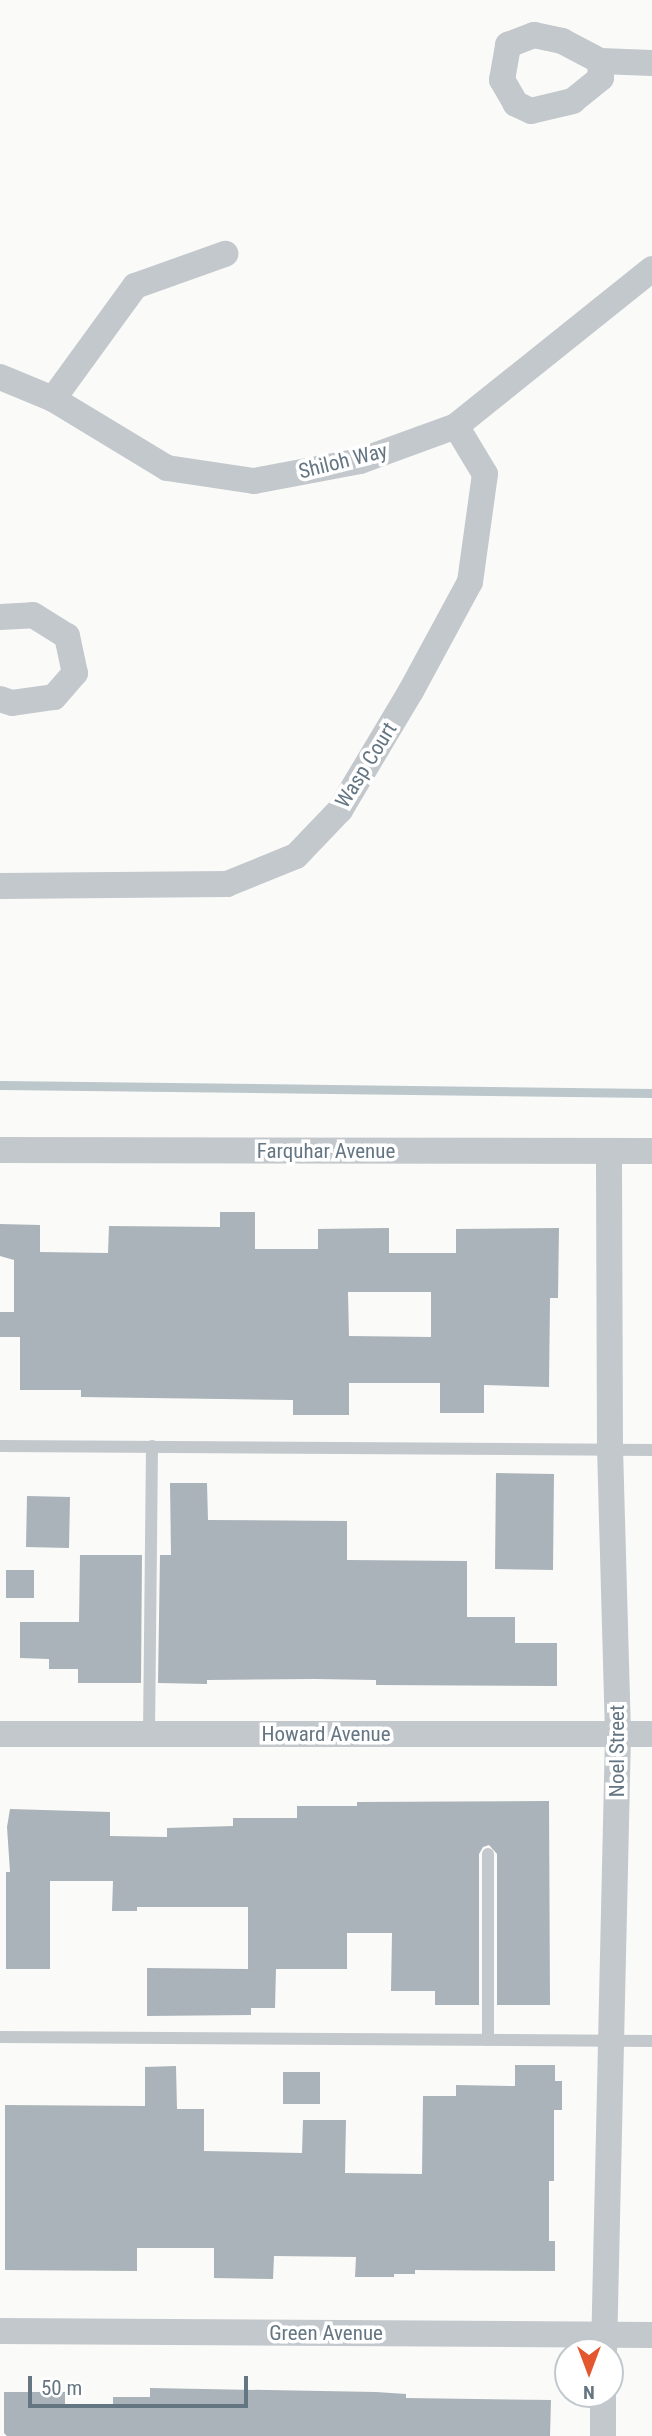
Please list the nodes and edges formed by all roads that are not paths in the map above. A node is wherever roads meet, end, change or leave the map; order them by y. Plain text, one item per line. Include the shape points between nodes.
1 (600, 61) dead end
2 (652, 63) edge
3 (225, 254) dead end
4 (652, 269) edge
5 (0, 377) edge
6 (54, 399) junction
7 (456, 426) junction
8 (0, 617) edge
9 (0, 699) edge
10 (0, 886) edge
11 (0, 1150) edge
12 (609, 1151) junction
13 (652, 1151) edge
14 (0, 1446) edge
15 (152, 1446) junction
16 (652, 1450) edge
17 (610, 1451) junction
18 (0, 1734) edge
19 (149, 1734) junction
20 (618, 1734) junction
21 (652, 1734) edge
22 (488, 1854) dead end
23 (0, 2037) edge
24 (488, 2040) junction
25 (612, 2040) junction
26 (652, 2041) edge
27 (0, 2331) edge
28 (652, 2335) edge
29 (604, 2338) edge
30 (624, 2340) edge
31 (554, 2343) edge
32 (603, 2408) edge
33 (603, 2436) edge

1 - 2 street
3 - 6 street via 135,286
4 - 7 street, Shiloh Way
5 - 6 street, Shiloh Way
6 - 7 street, Shiloh Way via 167,468 254,481 360,461
7 - 10 street, Wasp Court via 485,474 470,582 340,810 296,856 227,884
8 - 9 street via 33,615 67,636 75,673 54,698 12,703
11 - 12 street, Farquhar Avenue
12 - 13 street, Farquhar Avenue
12 - 17 street, Noel Street
14 - 15 lane
15 - 17 lane
15 - 19 lane
16 - 17 lane
17 - 20 street, Noel Street
18 - 19 street, Howard Avenue
19 - 20 street, Howard Avenue
20 - 21 street, Howard Avenue
20 - 25 street, Noel Street
22 - 24 lane
23 - 24 lane
24 - 25 lane
25 - 26 lane
25 - 29 street, Noel Street
27 - 31 street, Green Avenue
28 - 30 street, Green Avenue
32 - 33 street

